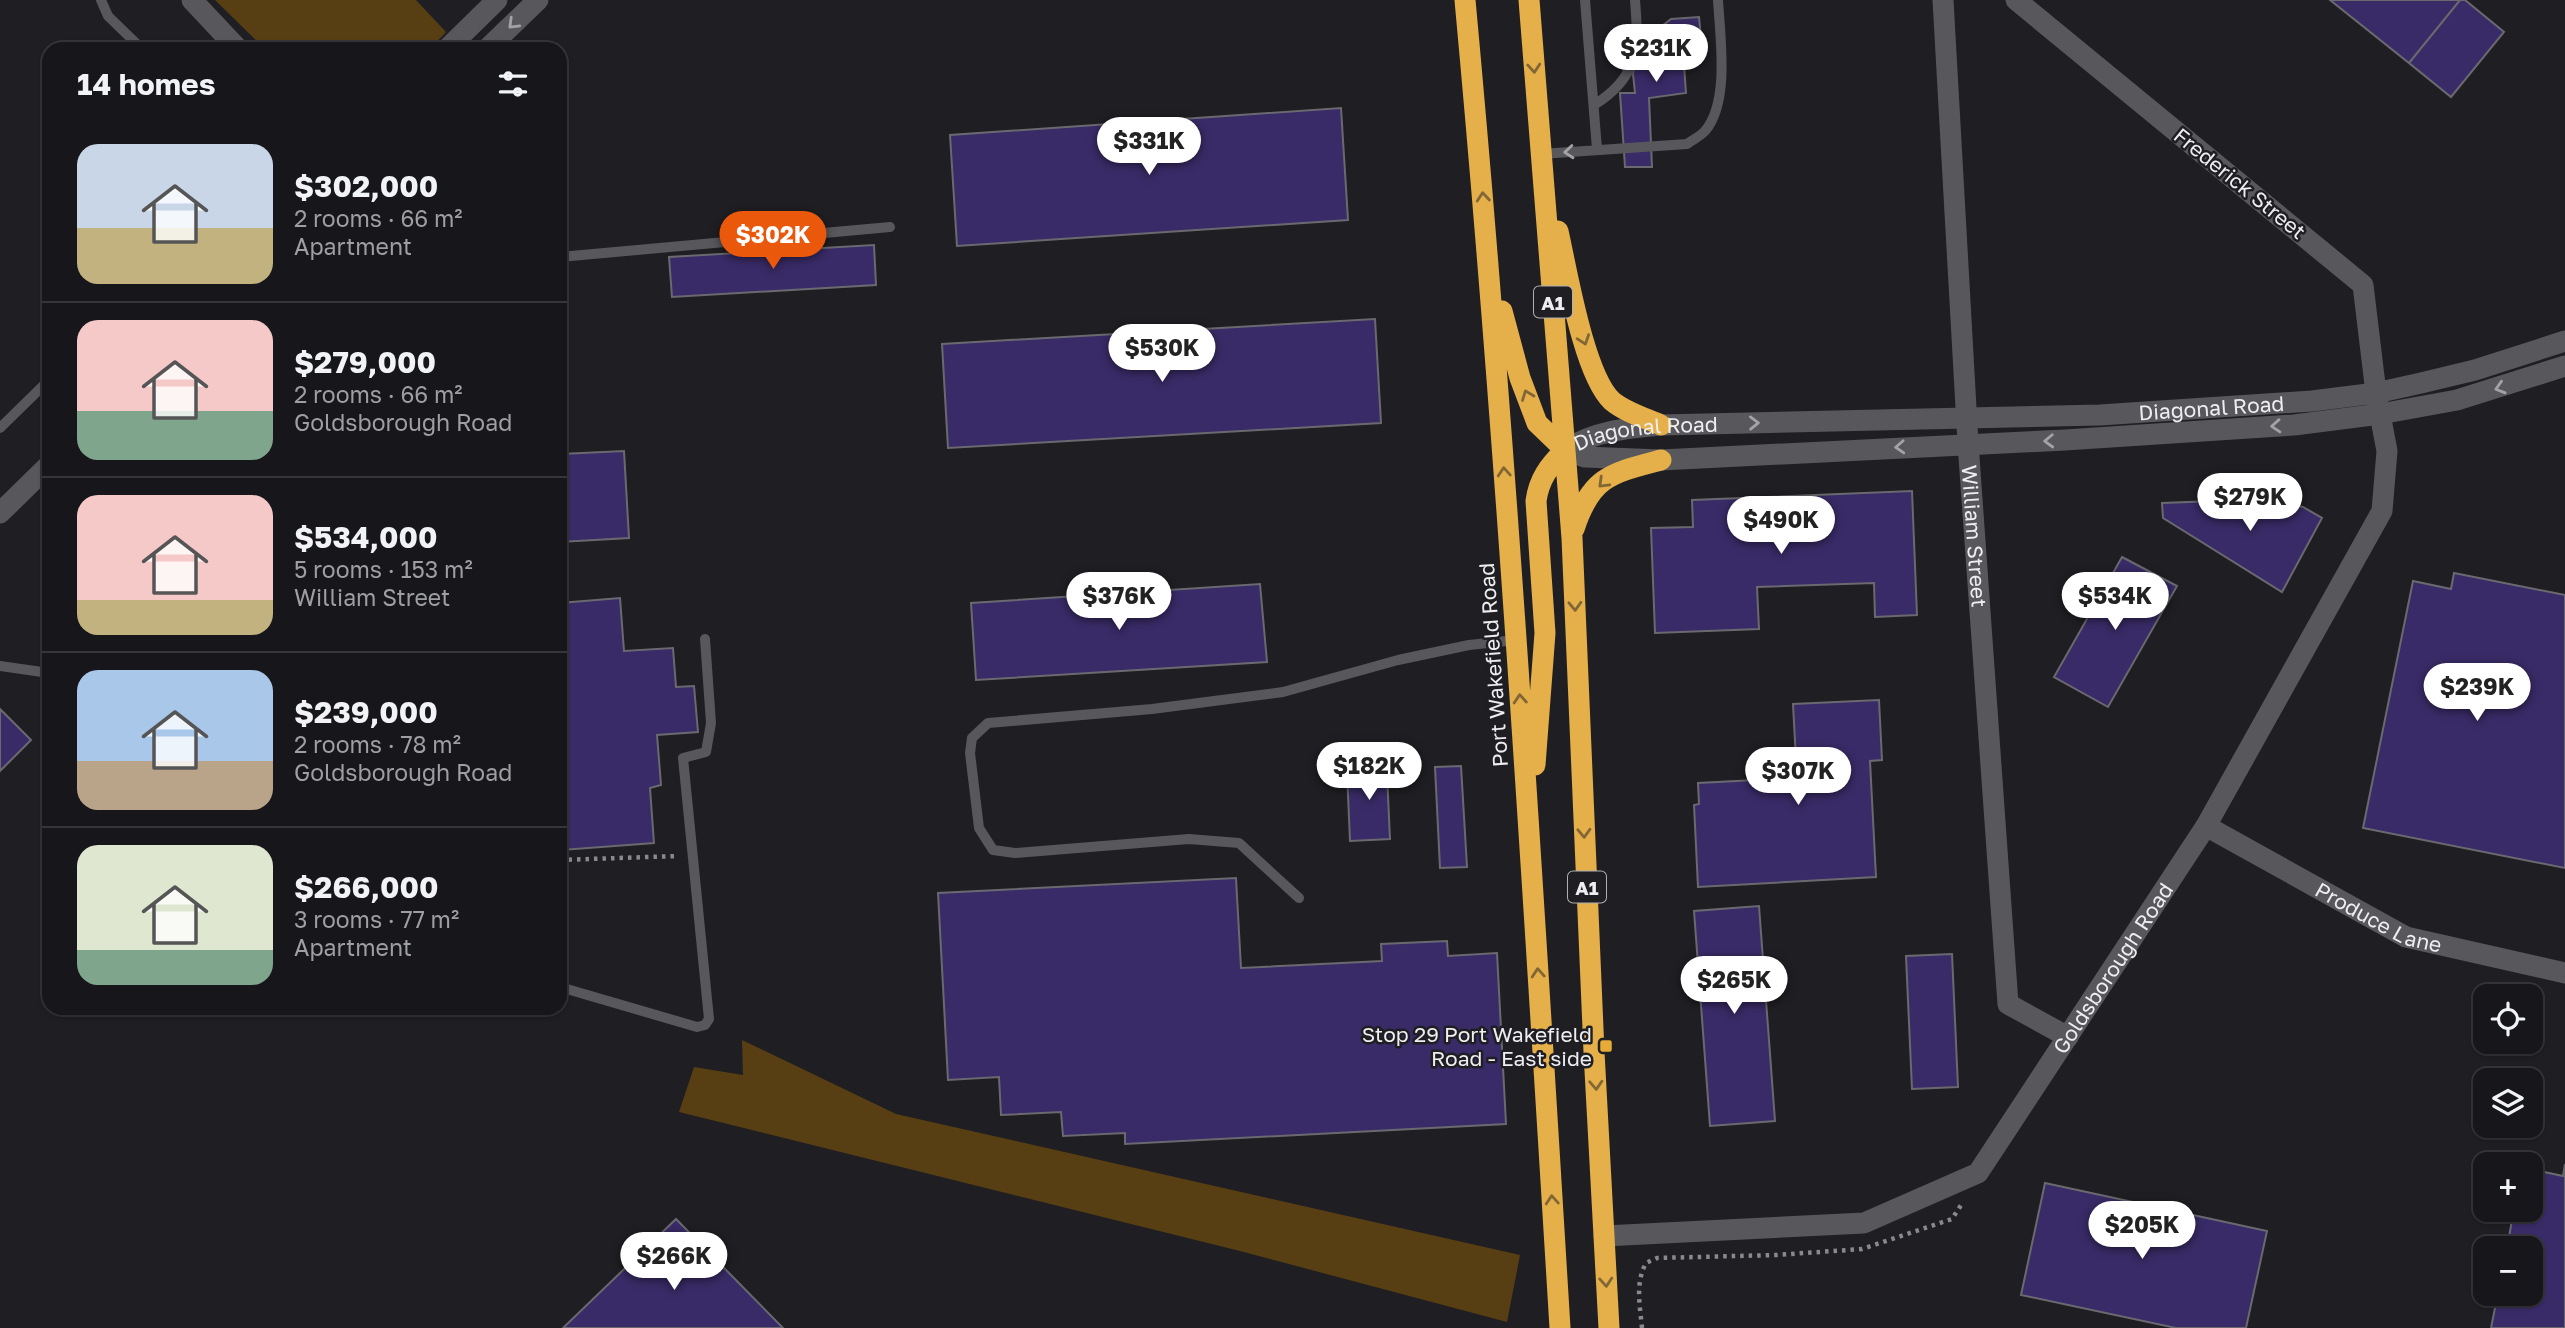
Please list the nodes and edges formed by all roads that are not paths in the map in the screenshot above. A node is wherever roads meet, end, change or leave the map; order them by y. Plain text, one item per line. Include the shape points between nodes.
1 (101, 0) edge
2 (192, 0) edge
3 (497, 0) edge
4 (538, 0) edge
5 (1465, 0) edge
6 (1529, 0) edge
7 (1585, 0) edge
8 (1635, 0) edge
9 (1718, 0) edge
10 (1943, 0) edge
11 (2016, 0) edge
12 (135, 42) edge
13 (231, 42) edge
14 (453, 42) edge
15 (494, 42) edge
16 (1594, 105) junction
17 (1597, 149) junction
18 (1541, 154) junction
19 (890, 227) dead end
20 (567, 256) edge
21 (1489, 265) junction
22 (2565, 341) edge
23 (2565, 366) edge
24 (42, 387) edge
25 (2378, 403) junction
26 (1967, 419) junction
27 (1661, 425) junction
28 (0, 428) edge
29 (1968, 443) junction
30 (1564, 450) junction
31 (1661, 460) junction
32 (42, 472) edge
33 (0, 513) edge
34 (1572, 538) junction
35 (705, 639) dead end
36 (1516, 640) junction
37 (0, 666) edge
38 (42, 672) edge
39 (2206, 826) junction
40 (1530, 841) junction
41 (1299, 898) dead end
42 (2565, 974) edge
43 (567, 989) edge
44 (2068, 1037) junction
45 (1604, 1236) junction
46 (1560, 1328) edge
47 (1609, 1328) edge

1 - 12 lane via 108,16
2 - 13 street
3 - 14 street
4 -> 15 street
21 -> 5 highway, Port Wakefield Road
6 -> 18 highway, A1
7 - 16 lane
8 - 16 lane via 1638,41 1632,65 1618,86
9 - 17 lane via 1723,80 1705,131 1687,144
10 - 26 street, William Street
11 - 25 street, Frederick Street via 2363,285
16 - 17 lane
17 -> 18 lane
18 -> 27 highway via 1592,365 1612,401
18 - 30 highway, A1
19 - 20 lane
30 -> 21 highway via 1537,423
36 -> 21 highway, Port Wakefield Road
22 - 25 street, Diagonal Road
23 -> 25 street, Diagonal Road via 2457,400
24 - 28 lane
25 - 26 street, Diagonal Road via 2312,401
25 -> 29 street, Diagonal Road via 2294,425
25 - 39 street, Goldsborough Road via 2387,451 2382,512
27 -> 26 street, Diagonal Road
26 - 29 street, William Street
27 - 30 street, Diagonal Road via 1582,438
29 -> 31 street, Diagonal Road
29 - 44 street, William Street via 2008,1004
30 - 31 street, Diagonal Road via 1585,457
30 - 34 highway, A1
30 - 40 highway via 1543,474 1536,501 1545,633
31 -> 34 highway via 1607,477 1582,505
32 - 33 street
34 -> 45 highway, A1
35 - 43 lane via 712,723 706,752 683,758 709,1019 697,1027
40 -> 36 highway, Port Wakefield Road
36 - 41 lane via 1398,660 1283,692 988,723 972,738 979,828 993,850 1014,853 1189,839 1239,843
37 - 38 lane
39 - 42 street, Produce Lane via 2406,937
39 - 44 street, Goldsborough Road
46 -> 40 highway, Port Wakefield Road
44 - 45 street, Goldsborough Road via 1978,1173 1864,1223
45 -> 47 highway, A1

